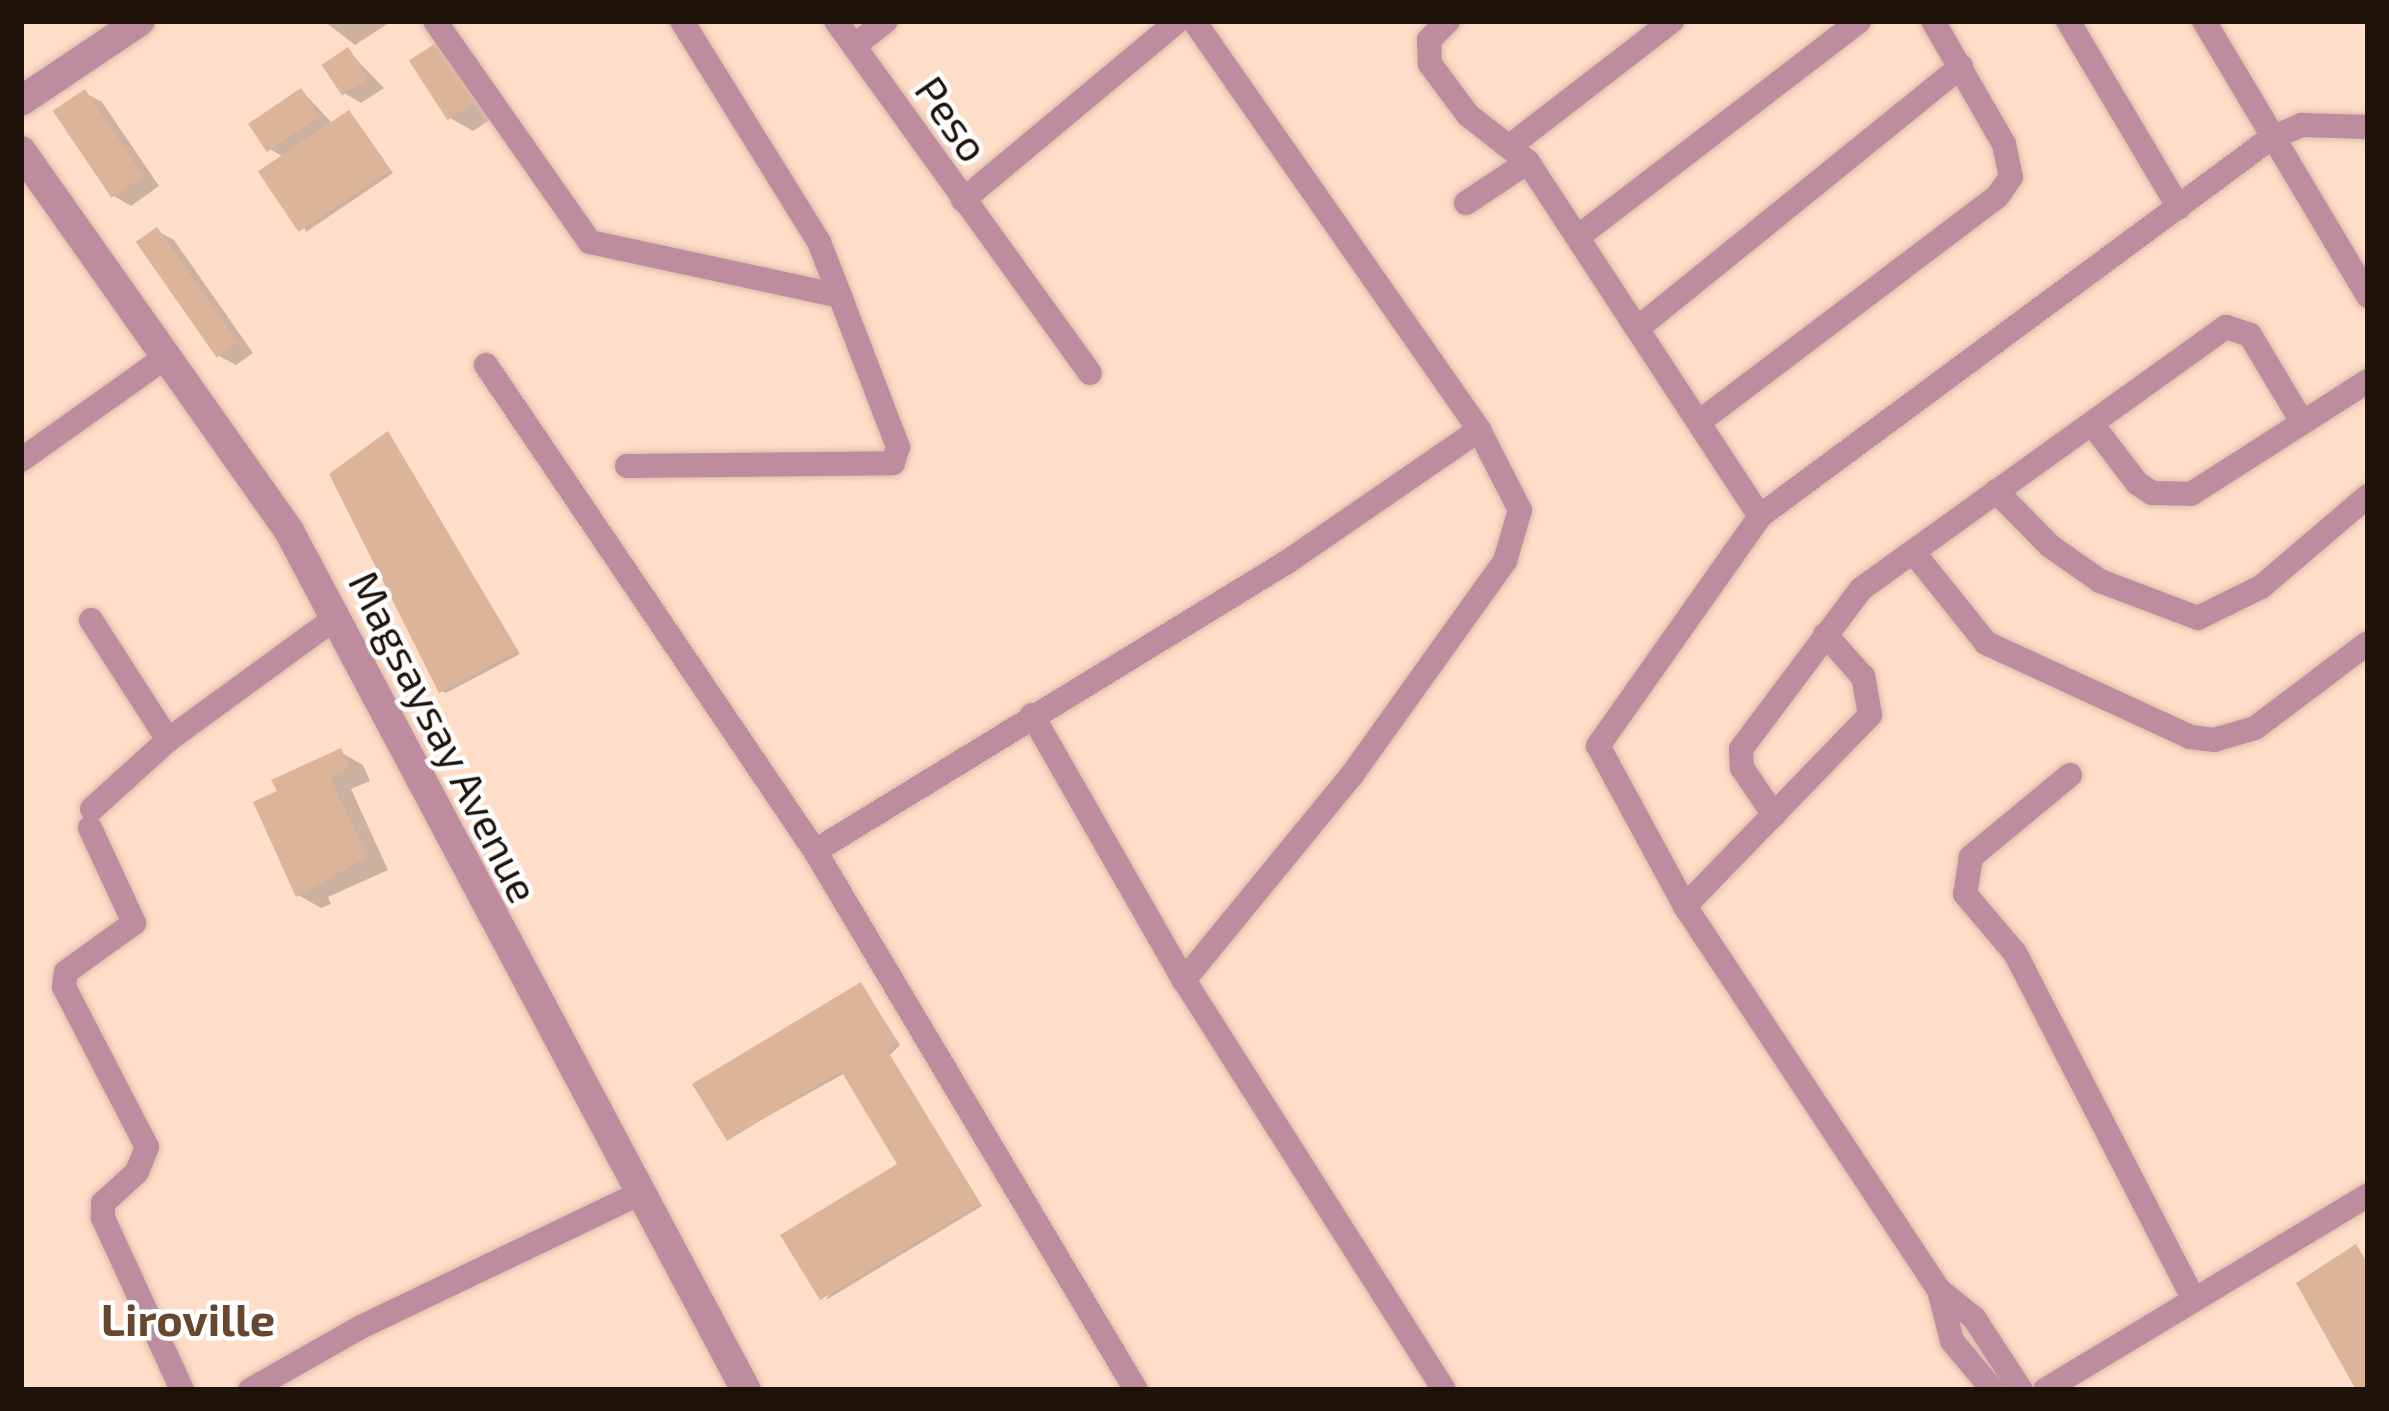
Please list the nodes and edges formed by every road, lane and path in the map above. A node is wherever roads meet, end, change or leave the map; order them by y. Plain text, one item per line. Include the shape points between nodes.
1 (140, 21) edge
2 (435, 21) edge
3 (682, 21) edge
4 (836, 21) edge
5 (886, 21) edge
6 (1178, 21) edge
7 (1194, 21) edge
8 (1448, 21) edge
9 (1672, 21) edge
10 (1859, 21) edge
11 (1933, 21) edge
12 (2068, 21) edge
13 (2204, 21) edge
14 (855, 45) junction
15 (1960, 66) junction
16 (21, 101) edge
17 (2368, 127) edge
18 (2271, 138) junction
19 (21, 151) edge
20 (1519, 154) junction
21 (963, 200) junction
22 (1466, 203) dead end
23 (2179, 208) junction
24 (1580, 236) junction
25 (840, 296) junction
26 (2368, 296) edge
27 (1638, 328) junction
28 (169, 355) junction
29 (486, 365) dead end
30 (1090, 373) dead end
31 (2368, 381) edge
32 (1699, 422) junction
33 (2302, 422) junction
34 (2095, 428) junction
35 (1479, 430) junction
36 (21, 460) edge
37 (627, 466) dead end
38 (1996, 491) junction
39 (2368, 496) edge
40 (1760, 516) junction
41 (1914, 553) junction
42 (338, 616) junction
43 (92, 620) dead end
44 (1825, 634) junction
45 (2368, 643) edge
46 (1032, 715) junction
47 (168, 740) junction
48 (2070, 775) dead end
49 (1774, 815) junction
50 (815, 851) junction
51 (1684, 905) junction
52 (1184, 980) junction
53 (638, 1194) junction
54 (2368, 1195) edge
55 (1939, 1290) junction
56 (2192, 1296) junction
57 (182, 1390) edge
58 (250, 1390) edge
59 (746, 1390) edge
60 (1136, 1390) edge
61 (1444, 1390) edge
62 (1993, 1390) edge
63 (2020, 1390) edge
64 (2045, 1390) edge

1 - 16 street
2 - 25 street via 590,242
3 - 25 street via 819,242
4 - 14 street, Peso
5 - 14 street
6 - 21 street
7 - 35 street
8 - 20 street via 1429,40 1430,64 1468,115
9 - 20 street
10 - 24 street
11 - 15 street
12 - 23 street
13 - 18 street
14 - 21 street, Peso
15 - 27 street
15 - 32 street via 2004,144 2011,177 1997,197
17 - 18 street via 2302,125
18 - 23 street
18 - 26 street
19 - 28 street, Magsaysay Avenue
20 - 22 street
20 - 24 street
21 - 30 street, Peso
23 - 40 street
24 - 27 street
25 - 37 street via 898,447 893,463
27 - 32 street
28 - 36 street
28 - 42 street, Magsaysay Avenue
29 - 50 street
31 - 33 street
32 - 40 street
33 - 34 street via 2211,488 2170,496 2137,483
33 - 34 street via 2250,335 2226,327
34 - 38 street
35 - 46 street via 1287,562
35 - 52 street via 1520,510 1505,561 1322,814
38 - 39 street via 2100,581 2198,618 2248,596
38 - 41 street
40 - 51 street via 1598,746
41 - 44 street via 1862,589
41 - 45 street via 1986,643 2190,737 2214,740 2255,728
42 - 47 street
42 - 53 street, Magsaysay Avenue
43 - 47 street
44 - 49 street via 1742,749 1742,768
44 - 49 street via 1863,677 1870,716
46 - 50 street
46 - 52 street
47 - 57 street via 91,819 134,923 65,972 64,986 147,1147 137,1172 103,1203 103,1218
48 - 56 street via 1971,857 1965,894 2015,953
49 - 51 street
50 - 60 street
51 - 55 street
52 - 61 street
53 - 58 street via 361,1327
53 - 59 street, Magsaysay Avenue
54 - 56 street
55 - 62 street via 1952,1341
55 - 63 street via 1973,1318
56 - 64 street

